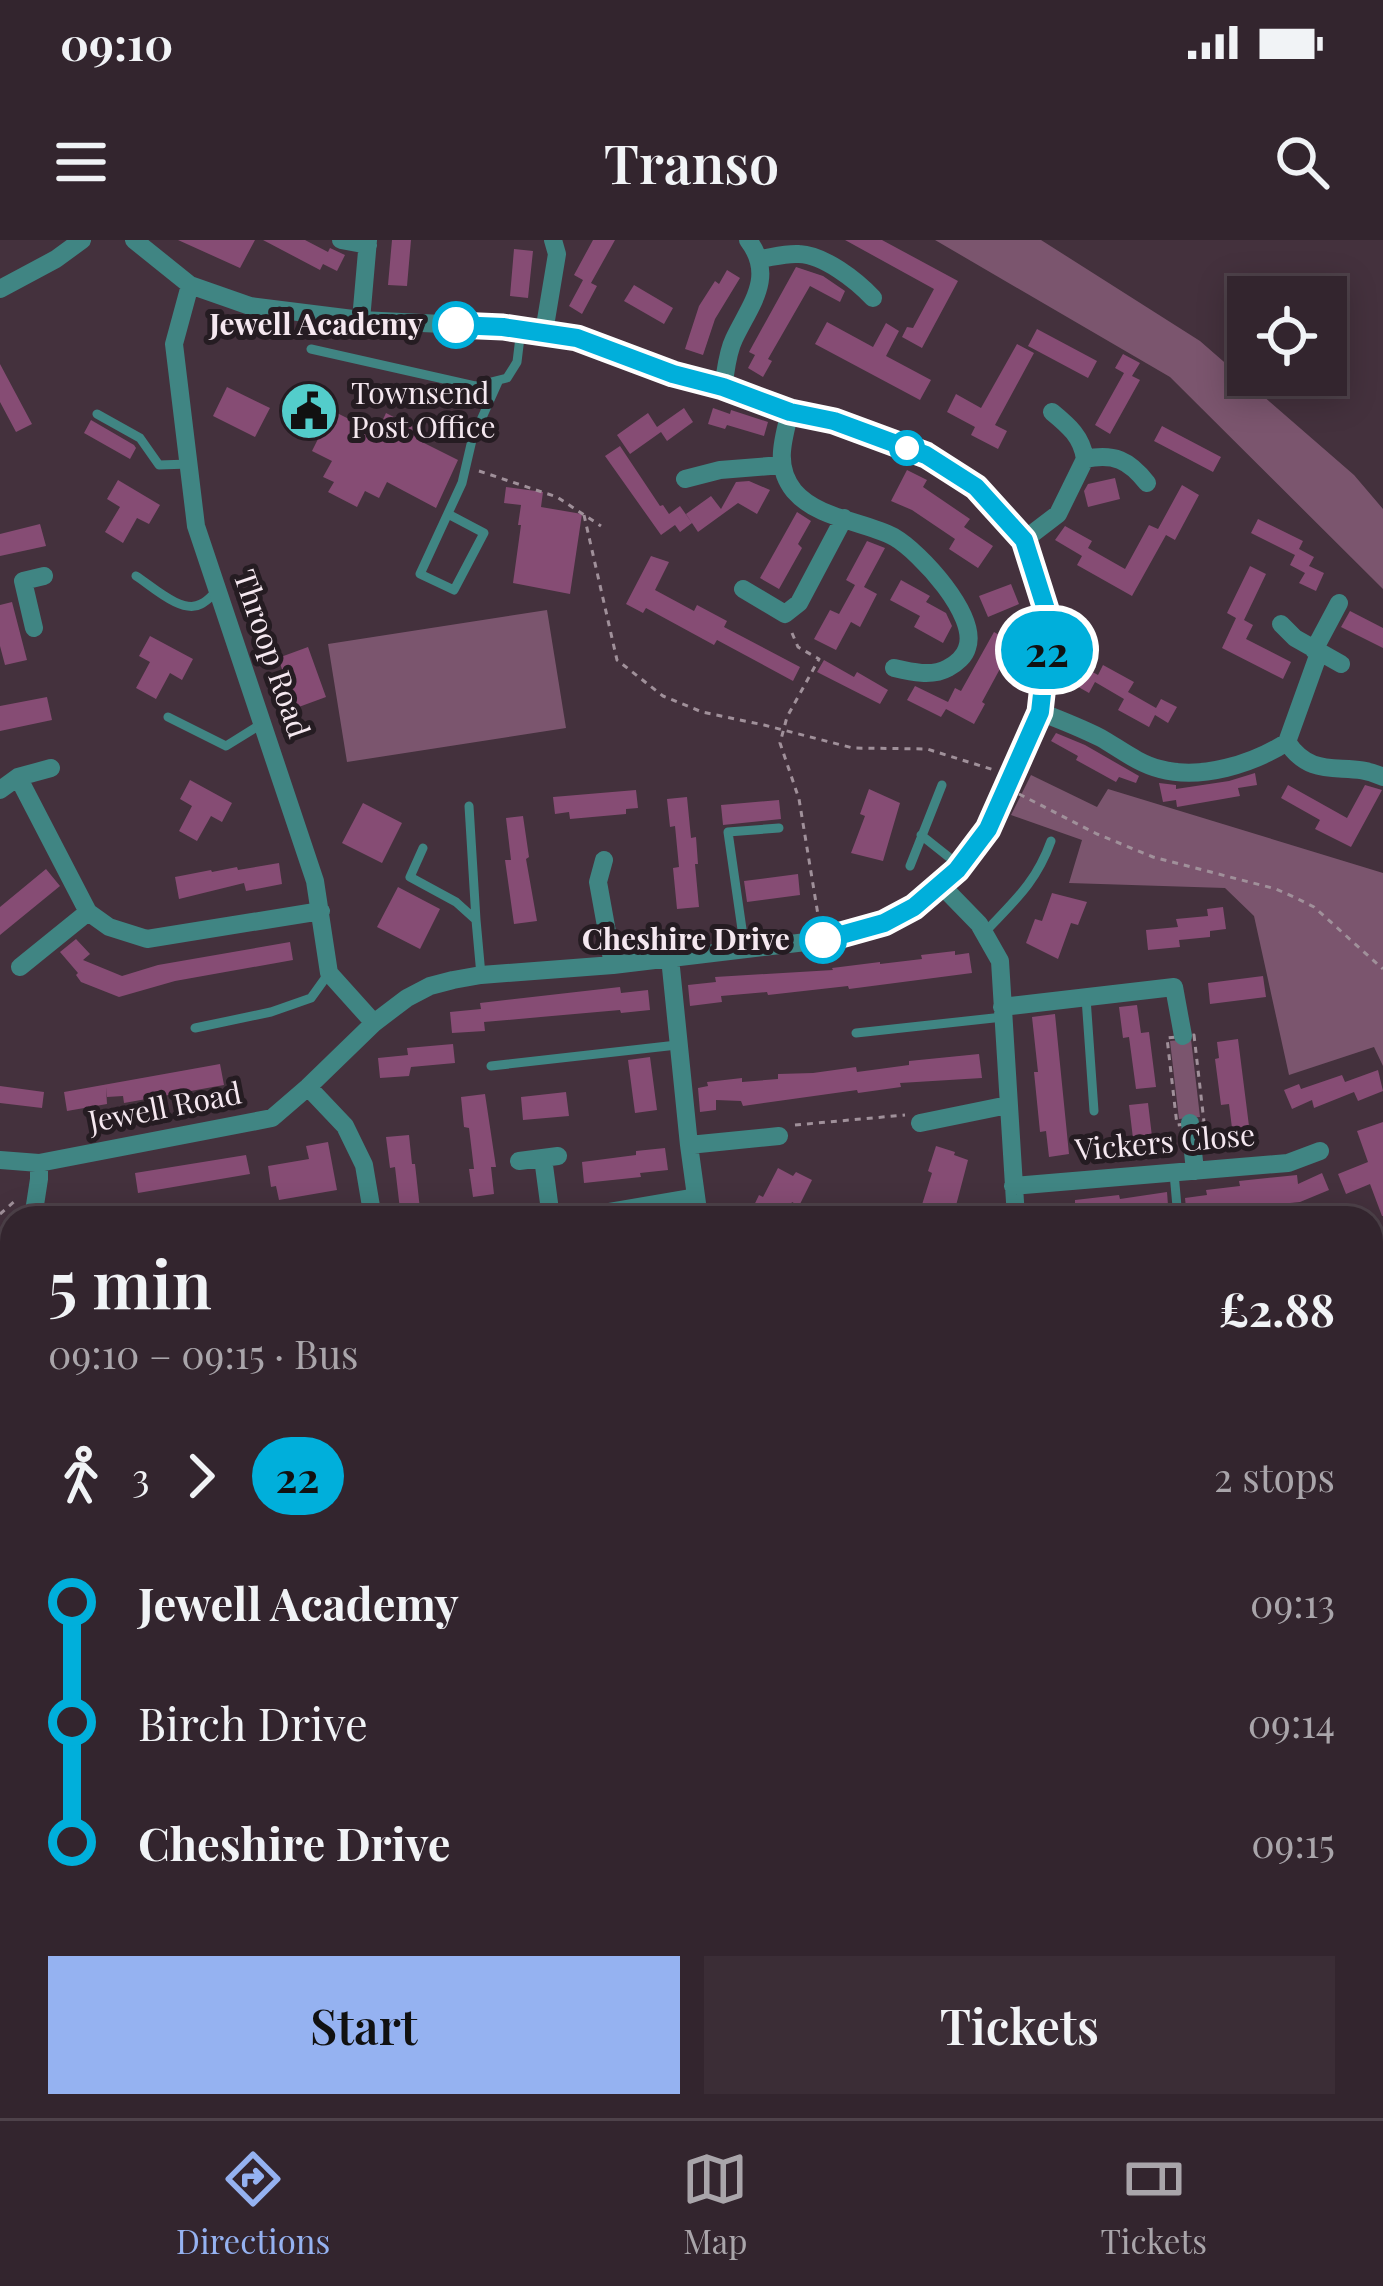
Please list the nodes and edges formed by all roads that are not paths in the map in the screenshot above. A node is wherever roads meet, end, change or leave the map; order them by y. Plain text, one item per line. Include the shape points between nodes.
1 (82, 240) edge
2 (134, 240) edge
3 (341, 240) edge
4 (553, 240) edge
5 (748, 240) edge
6 (368, 243) edge
7 (760, 260) junction
8 (190, 285) junction
9 (0, 289) edge
10 (873, 298) dead end
11 (362, 320) junction
12 (521, 329) junction
13 (544, 332) junction
14 (311, 349) dead end
15 (498, 382) junction
16 (723, 387) junction
17 (790, 412) junction
18 (1052, 412) dead end
19 (98, 415) dead end
20 (1085, 459) junction
21 (189, 464) junction
22 (782, 466) junction
23 (685, 479) dead end
24 (1147, 483) dead end
25 (448, 514) junction
26 (844, 518) junction
27 (1024, 540) junction
28 (136, 575) dead end
29 (44, 576) dead end
30 (23, 581) junction
31 (0, 587) edge
32 (743, 589) dead end
33 (218, 590) junction
34 (1339, 603) dead end
35 (1281, 624) dead end
36 (34, 628) dead end
37 (1317, 652) junction
38 (1341, 664) dead end
39 (894, 668) dead end
40 (1040, 712) junction
41 (168, 717) dead end
42 (262, 723) junction
43 (1287, 742) junction
44 (51, 768) dead end
45 (18, 777) junction
46 (1383, 778) edge
47 (942, 785) dead end
48 (0, 790) edge
49 (469, 806) dead end
50 (779, 828) dead end
51 (922, 835) junction
52 (1052, 841) dead end
53 (423, 848) dead end
54 (604, 860) dead end
55 (910, 866) dead end
56 (960, 866) junction
57 (941, 886) junction
58 (321, 911) junction
59 (88, 912) junction
60 (476, 920) junction
61 (984, 933) junction
62 (745, 950) junction
63 (670, 958) junction
64 (613, 965) junction
65 (20, 967) dead end
66 (328, 973) junction
67 (481, 975) junction
68 (1086, 998) junction
69 (1003, 1012) junction
70 (374, 1023) junction
71 (195, 1028) dead end
72 (856, 1033) dead end
73 (1183, 1036) road end
74 (679, 1045) junction
75 (491, 1066) dead end
76 (308, 1087) junction
77 (1008, 1105) junction
78 (1094, 1111) dead end
79 (920, 1123) road end
80 (1190, 1124) road end
81 (779, 1136) road end
82 (688, 1145) junction
83 (1320, 1151) dead end
84 (0, 1160) edge
85 (519, 1161) dead end
86 (39, 1162) junction
87 (1195, 1171) junction
88 (1174, 1172) junction
89 (1013, 1186) junction
90 (696, 1197) junction
91 (35, 1206) edge
92 (371, 1206) edge
93 (551, 1206) edge
94 (643, 1206) edge
95 (697, 1206) edge
96 (1015, 1206) edge
97 (1177, 1206) edge

1 - 9 street
2 - 8 street, Jewell Road
3 - 6 street
4 - 13 street
5 - 7 street
6 - 11 street
7 - 10 street via 811,256
7 - 16 street via 755,301 731,344
8 - 11 street, Jewell Road via 250,305
8 - 21 street, Throop Road via 174,344
11 - 12 street, Jewell Road
12 - 13 street, Jewell Road
12 - 15 lane via 517,362
13 - 16 street, Jewell Road
14 - 15 lane via 475,386
15 - 25 lane
16 - 17 street, Jewell Road
17 - 22 street
17 - 27 street, Jewell Road via 926,455 976,487
18 - 20 street via 1072,429
19 - 21 lane via 140,438 159,466
20 - 24 street via 1115,457
20 - 27 street via 1058,514
21 - 33 street, Throop Road via 196,526
22 - 23 street
22 - 26 street via 800,497
25 - 25 lane via 420,574 454,590 484,533
26 - 32 street via 800,603 785,614
26 - 39 street via 912,550 967,626 967,649 948,668
27 - 40 street, Jewell Road via 1050,622
28 - 33 lane via 190,607
29 - 30 street
30 - 31 street
30 - 36 street
33 - 42 street, Throop Road
34 - 37 street
35 - 37 street
37 - 38 street
37 - 43 street
40 - 43 street via 1178,772 1236,765
40 - 56 street, Jewell Road via 988,829
41 - 42 lane via 226,746
42 - 58 street, Throop Road
43 - 46 street via 1314,767
44 - 45 street
45 - 48 street
45 - 59 street
47 - 51 lane
49 - 60 lane
50 - 62 lane via 728,832
51 - 55 lane
51 - 56 lane
52 - 61 lane via 1030,885
53 - 60 lane via 410,878
54 - 64 street via 598,882
56 - 57 street, Jewell Road
57 - 61 street
57 - 62 street, Jewell Road via 884,923
58 - 59 street via 147,939
58 - 66 street, Throop Road
59 - 65 street
60 - 67 lane
61 - 69 street via 1000,961
62 - 63 street, Jewell Road
63 - 64 street, Jewell Road
63 - 74 street
64 - 67 street, Jewell Road
66 - 70 street
66 - 71 lane via 310,998
67 - 70 street, Jewell Road via 430,986
68 - 69 street
68 - 73 street via 1174,987
68 - 78 lane
69 - 72 lane
69 - 77 street
70 - 76 street, Jewell Road
74 - 75 lane
74 - 82 street
76 - 86 street, Jewell Road via 272,1118
76 - 92 street via 345,1126 364,1165
77 - 79 street
77 - 89 street
80 - 87 street
81 - 82 street
82 - 90 street
83 - 87 street, Vickers Close via 1288,1163
84 - 86 street, Jewell Road
85 - 93 street via 550,1157
86 - 91 street
87 - 88 street, Vickers Close
88 - 89 street, Vickers Close
88 - 97 lane
89 - 96 street
90 - 94 street
90 - 95 street

